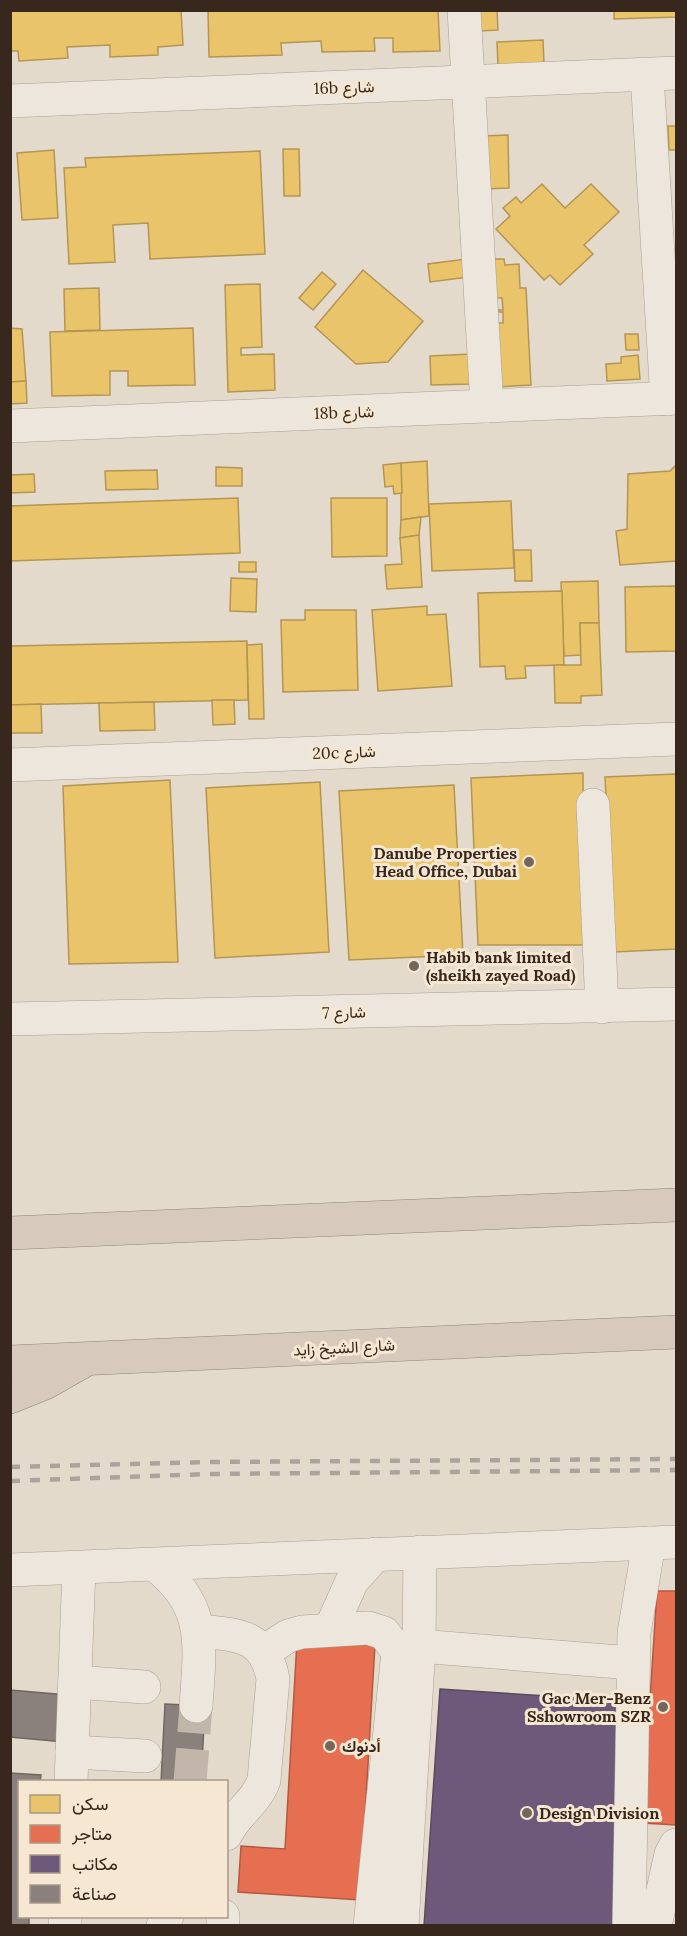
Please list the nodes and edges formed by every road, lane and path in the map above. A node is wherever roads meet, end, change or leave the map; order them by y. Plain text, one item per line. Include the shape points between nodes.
1 (464, 10) edge
2 (662, 74) edge
3 (469, 82) junction
4 (10, 101) edge
5 (672, 398) edge
6 (487, 406) junction
7 (10, 426) edge
8 (676, 739) edge
9 (10, 765) edge
10 (593, 806) dead end
11 (676, 1004) edge
12 (602, 1007) junction
13 (10, 1019) edge
14 (676, 1205) edge
15 (10, 1233) edge
16 (676, 1332) edge
17 (88, 1359) junction
18 (10, 1362) edge
19 (10, 1397) edge
20 (663, 1542) edge
21 (420, 1552) junction
22 (376, 1554) junction
23 (155, 1565) junction
24 (79, 1568) junction
25 (10, 1570) edge
26 (330, 1630) junction
27 (199, 1631) junction
28 (419, 1646) junction
29 (264, 1652) junction
30 (632, 1663) junction
31 (75, 1682) junction
32 (144, 1687) dead end
33 (196, 1706) tunnel mouth
34 (145, 1756) dead end
35 (71, 1767) edge
36 (228, 1830) edge
37 (676, 1845) edge
38 (654, 1924) edge
39 (370, 1926) edge
40 (402, 1926) edge

1 - 3 street
2 - 3 street, 16b شارع
2 - 5 street
3 - 4 street, 16b شارع
3 - 6 street
5 - 6 street, 18b شارع
6 - 7 street, 18b شارع
8 - 9 street, 20c شارع
10 - 12 street
11 - 12 street, شارع 7
12 - 13 street, شارع 7
14 - 15 highway
16 - 17 highway, شارع الشيخ زايد
17 - 18 highway, شارع الشيخ زايد
17 - 19 highway
20 - 21 street
20 - 30 street via 637,1604
21 - 22 street
21 - 28 street
22 - 23 street
22 - 26 street via 352,1581
23 - 24 street
23 - 27 street via 180,1587
24 - 25 street
24 - 31 street
26 - 29 street via 288,1636
26 - 39 street via 376,1629 391,1639 398,1652
27 - 29 street via 240,1635
27 - 33 street
28 - 30 street
28 - 40 street
29 - 36 street via 273,1679 264,1780 259,1795
30 - 38 street
31 - 32 street
31 - 35 street
34 - 35 street
37 - 38 street via 670,1854

